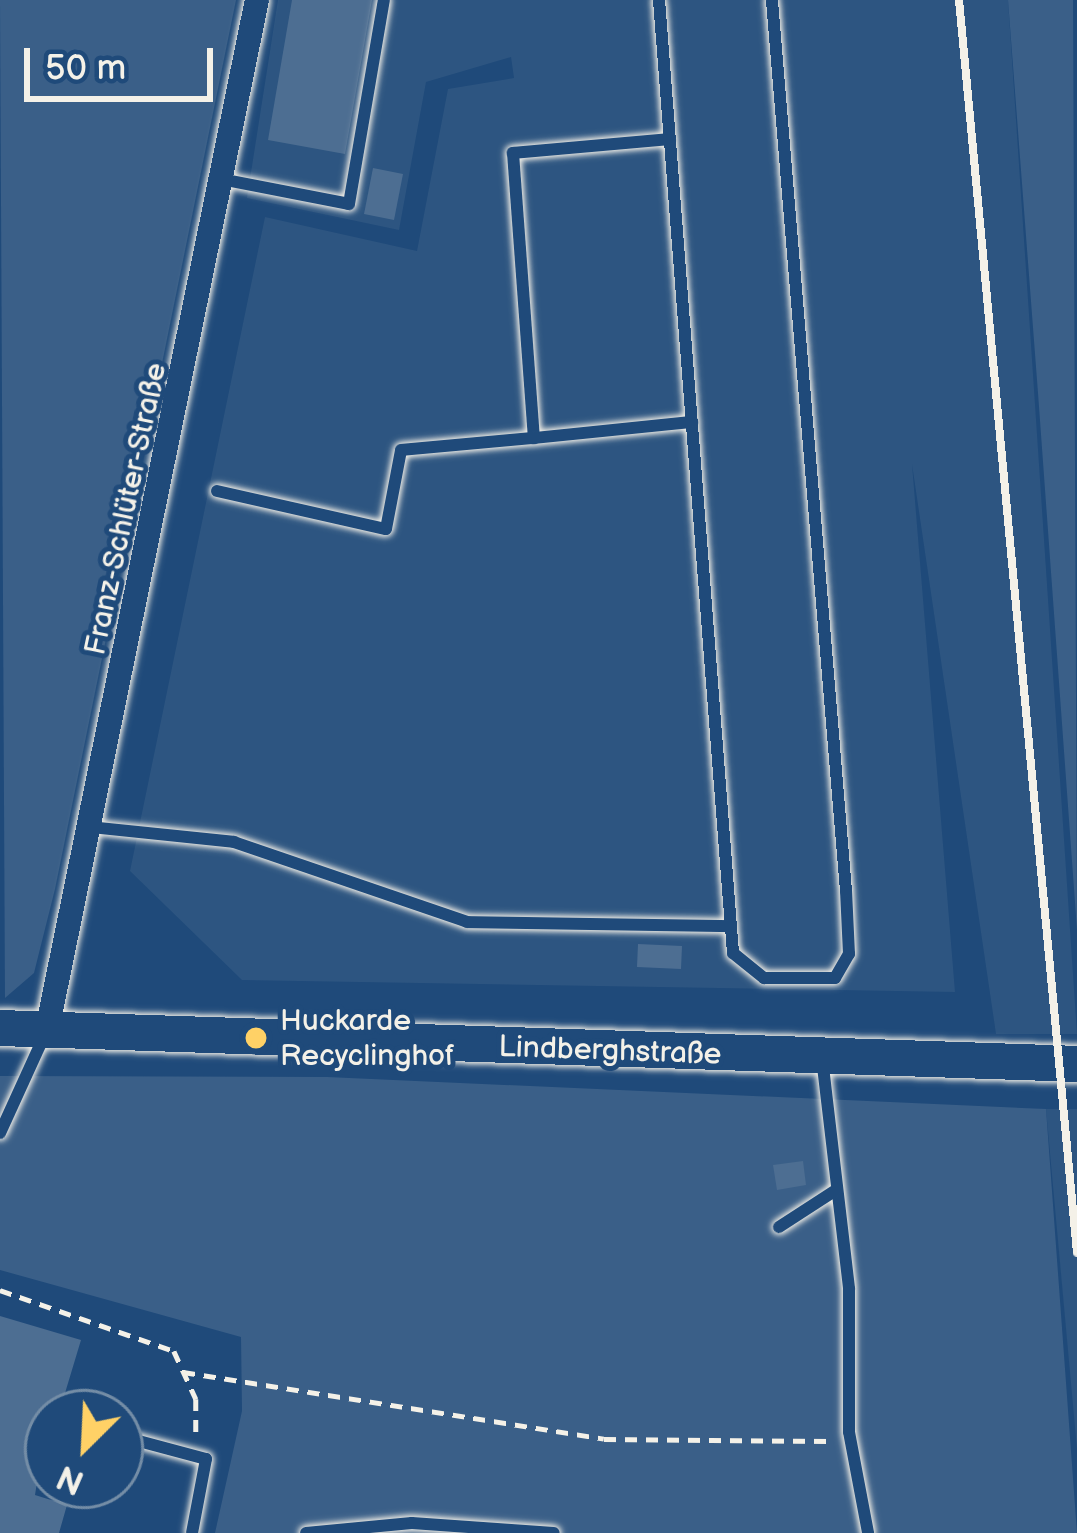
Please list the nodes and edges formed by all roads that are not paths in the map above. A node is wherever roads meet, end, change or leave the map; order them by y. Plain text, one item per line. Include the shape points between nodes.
1 (257, 0) edge
2 (384, 0) edge
3 (659, 0) edge
4 (772, 0) edge
5 (670, 139) junction
6 (226, 180) junction
7 (692, 422) junction
8 (534, 438) junction
9 (217, 491) dead end
10 (90, 827) junction
11 (730, 926) junction
12 (0, 1028) edge
13 (47, 1030) junction
14 (822, 1058) junction
15 (1077, 1064) edge
16 (0, 1133) edge
17 (836, 1190) junction
18 (779, 1228) dead end
19 (144, 1442) edge
20 (192, 1533) edge
21 (306, 1533) edge
22 (554, 1533) edge
23 (868, 1533) edge

1 - 6 street, Franz-Schlüter-Straße
2 - 6 lane via 349,204
3 - 5 lane
4 - 11 lane via 849,954 835,978 764,978 733,953
5 - 7 lane
5 - 8 lane via 513,153
6 - 10 street, Franz-Schlüter-Straße
7 - 8 lane
7 - 11 lane
8 - 9 lane via 401,450 386,529
10 - 11 lane via 234,842 467,922
10 - 13 street, Franz-Schlüter-Straße
12 - 13 main road, Lindberghstraße
13 - 14 main road, Lindberghstraße
13 - 16 lane
14 - 15 main road, Lindberghstraße
14 - 17 lane
17 - 18 lane
17 - 23 lane via 852,1450
19 - 20 lane via 206,1460
21 - 22 lane via 412,1523

